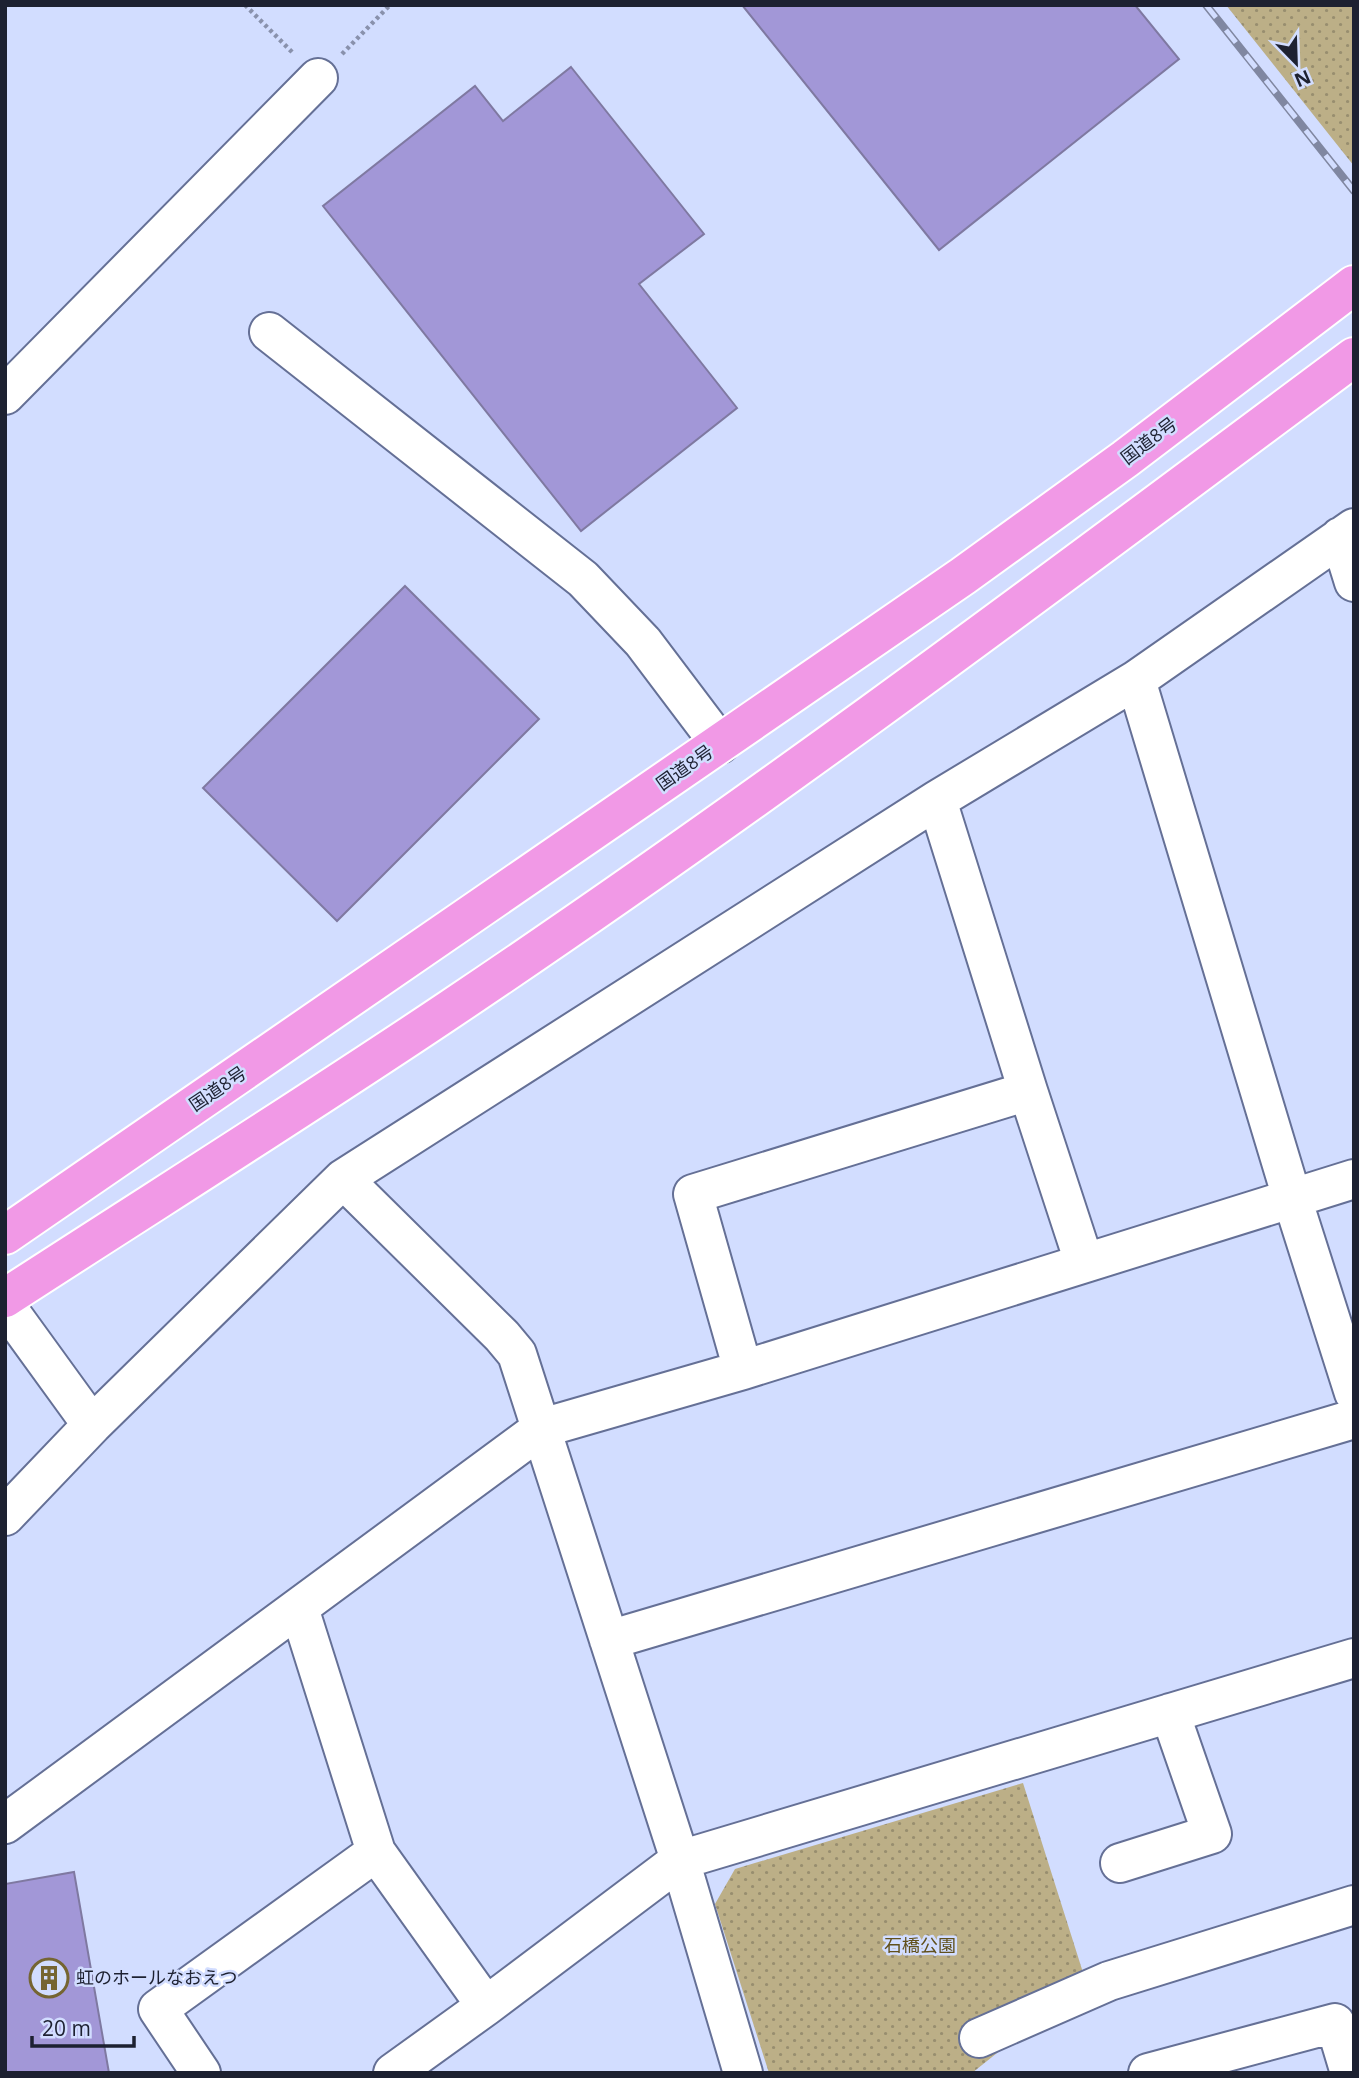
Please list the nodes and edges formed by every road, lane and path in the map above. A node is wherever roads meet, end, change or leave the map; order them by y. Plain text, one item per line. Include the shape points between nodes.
1 (245, 5) edge
2 (390, 5) edge
3 (318, 78) junction
4 (1354, 285) edge
5 (269, 332) dead end
6 (1354, 357) edge
7 (5, 395) edge
8 (1347, 532) edge
9 (1354, 582) edge
10 (1136, 680) junction
11 (720, 744) junction
12 (937, 800) junction
13 (1028, 1091) junction
14 (343, 1179) junction
15 (1354, 1179) edge
16 (1292, 1198) junction
17 (5, 1235) edge
18 (1084, 1262) junction
19 (5, 1298) edge
20 (5, 1306) edge
21 (743, 1370) junction
22 (1354, 1393) edge
23 (1354, 1419) edge
24 (92, 1425) junction
25 (542, 1428) junction
26 (5, 1516) edge
27 (299, 1608) junction
28 (609, 1640) junction
29 (1354, 1658) edge
30 (1170, 1713) junction
31 (5, 1824) edge
32 (376, 1853) junction
33 (680, 1860) junction
34 (1120, 1863) dead end
35 (1354, 1905) edge
36 (486, 2006) junction
37 (979, 2038) dead end
38 (201, 2073) edge
39 (393, 2073) edge
40 (743, 2073) edge
41 (1148, 2073) edge
42 (1350, 2073) edge

1 - 3 path
2 - 3 path
3 - 7 street
4 - 11 highway, 国道8号 via 1114,467
5 - 11 street via 583,579 643,642
6 - 19 highway via 744,805 449,1010
8 - 9 street
8 - 10 street
10 - 12 street
10 - 16 street
11 - 17 highway, 国道8号
12 - 13 street
12 - 14 street
13 - 18 street
13 - 21 street via 693,1194
14 - 24 street
14 - 25 street via 517,1354
15 - 16 street
16 - 18 street
16 - 22 street
18 - 21 street
20 - 24 street
21 - 25 street
23 - 28 street
24 - 26 street
25 - 27 street
25 - 28 street
27 - 31 street
27 - 32 street
28 - 33 street
29 - 30 street
30 - 33 street
30 - 34 street via 1212,1834
32 - 36 street
32 - 38 street via 158,2009
33 - 36 street
33 - 40 street
35 - 37 street via 1109,1981
36 - 39 street
41 - 42 street via 1335,2023

